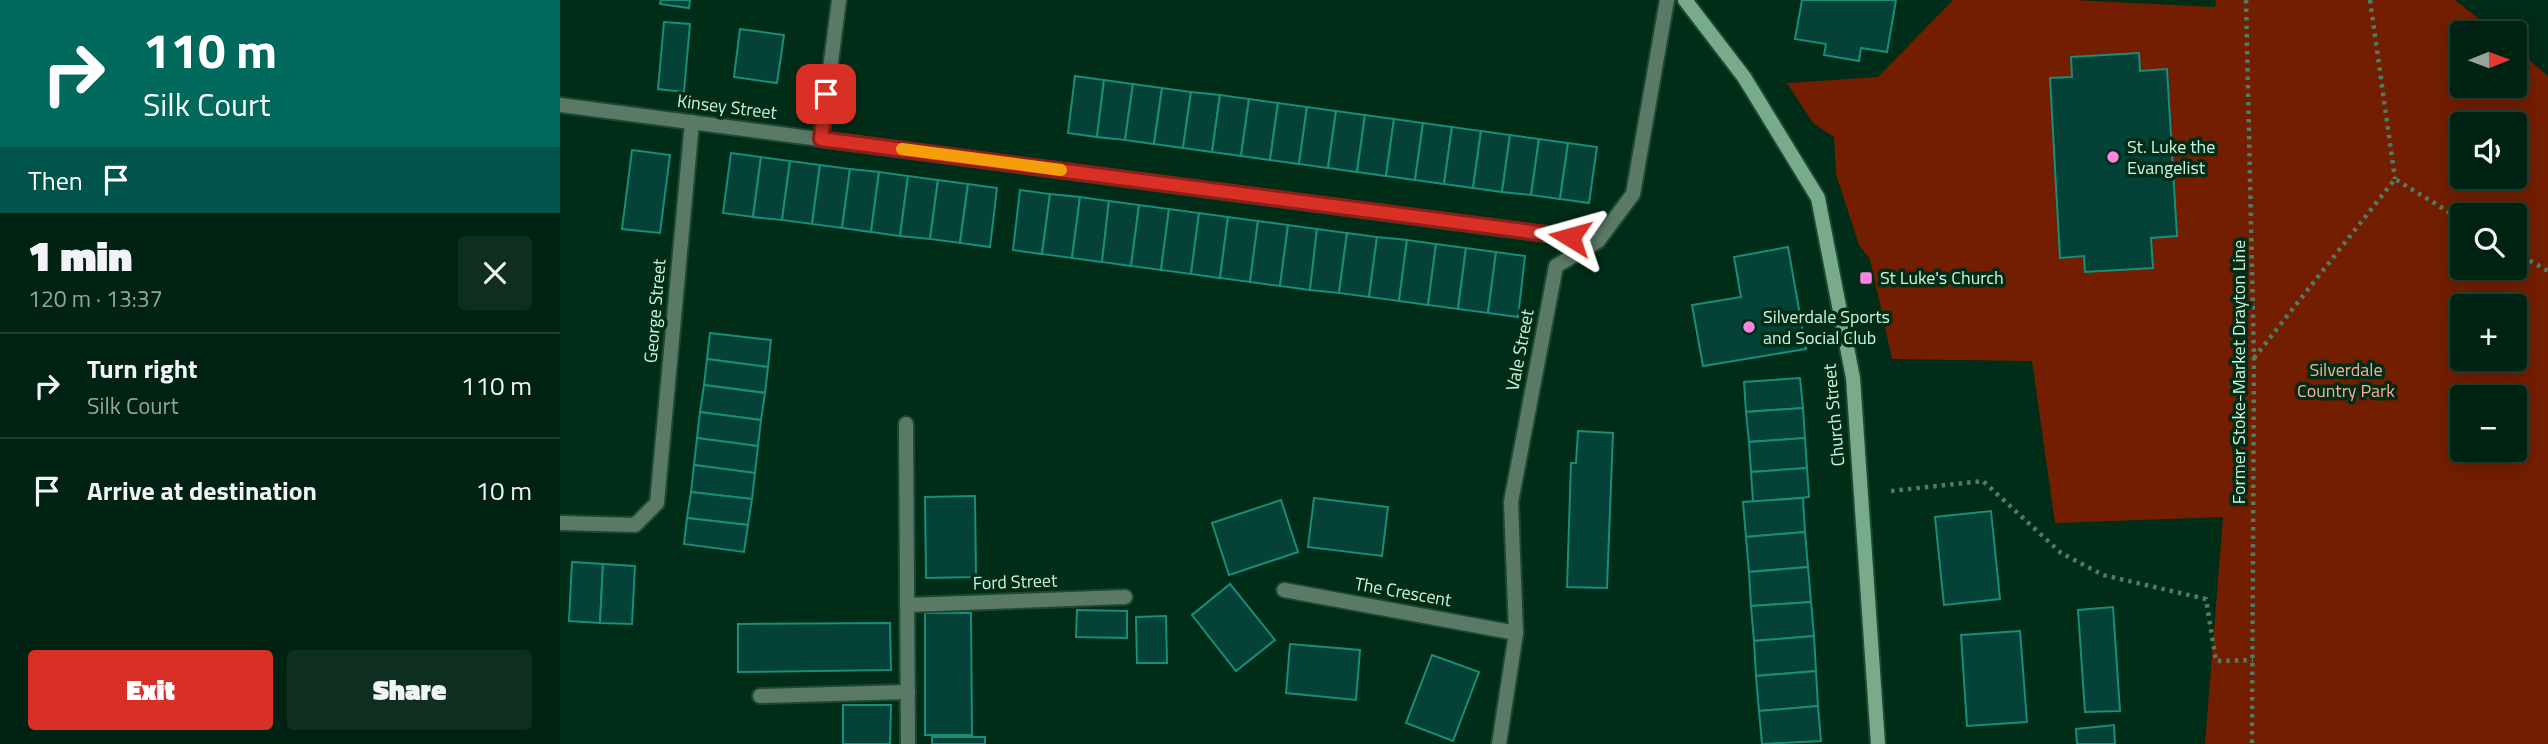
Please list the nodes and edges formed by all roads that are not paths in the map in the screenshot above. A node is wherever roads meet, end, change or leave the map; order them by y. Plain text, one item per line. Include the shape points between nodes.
1 (839, 0) edge
2 (1667, 0) edge
3 (1685, 0) edge
4 (560, 105) edge
5 (692, 122) junction
6 (821, 139) junction
7 (1598, 241) junction
8 (906, 424) dead end
9 (560, 523) edge
10 (1284, 590) dead end
11 (1125, 597) dead end
12 (907, 605) junction
13 (1516, 633) junction
14 (908, 692) junction
15 (760, 696) dead end
16 (908, 744) edge
17 (1499, 744) edge
18 (1878, 744) edge

1 - 6 street
2 - 7 street, Vale Street via 1633,194
3 - 18 main road, Church Street via 1744,77 1818,198 1853,378
4 - 5 street, Kinsey Street
5 - 6 street, Kinsey Street
5 - 9 street, George Street via 657,503 635,525
6 - 7 street, Kinsey Street
7 - 13 street, Vale Street via 1556,265 1511,502
8 - 12 street
10 - 13 street, The Crescent
11 - 12 street, Ford Street
12 - 14 street
13 - 17 street, Vale Street
14 - 15 street
14 - 16 street

